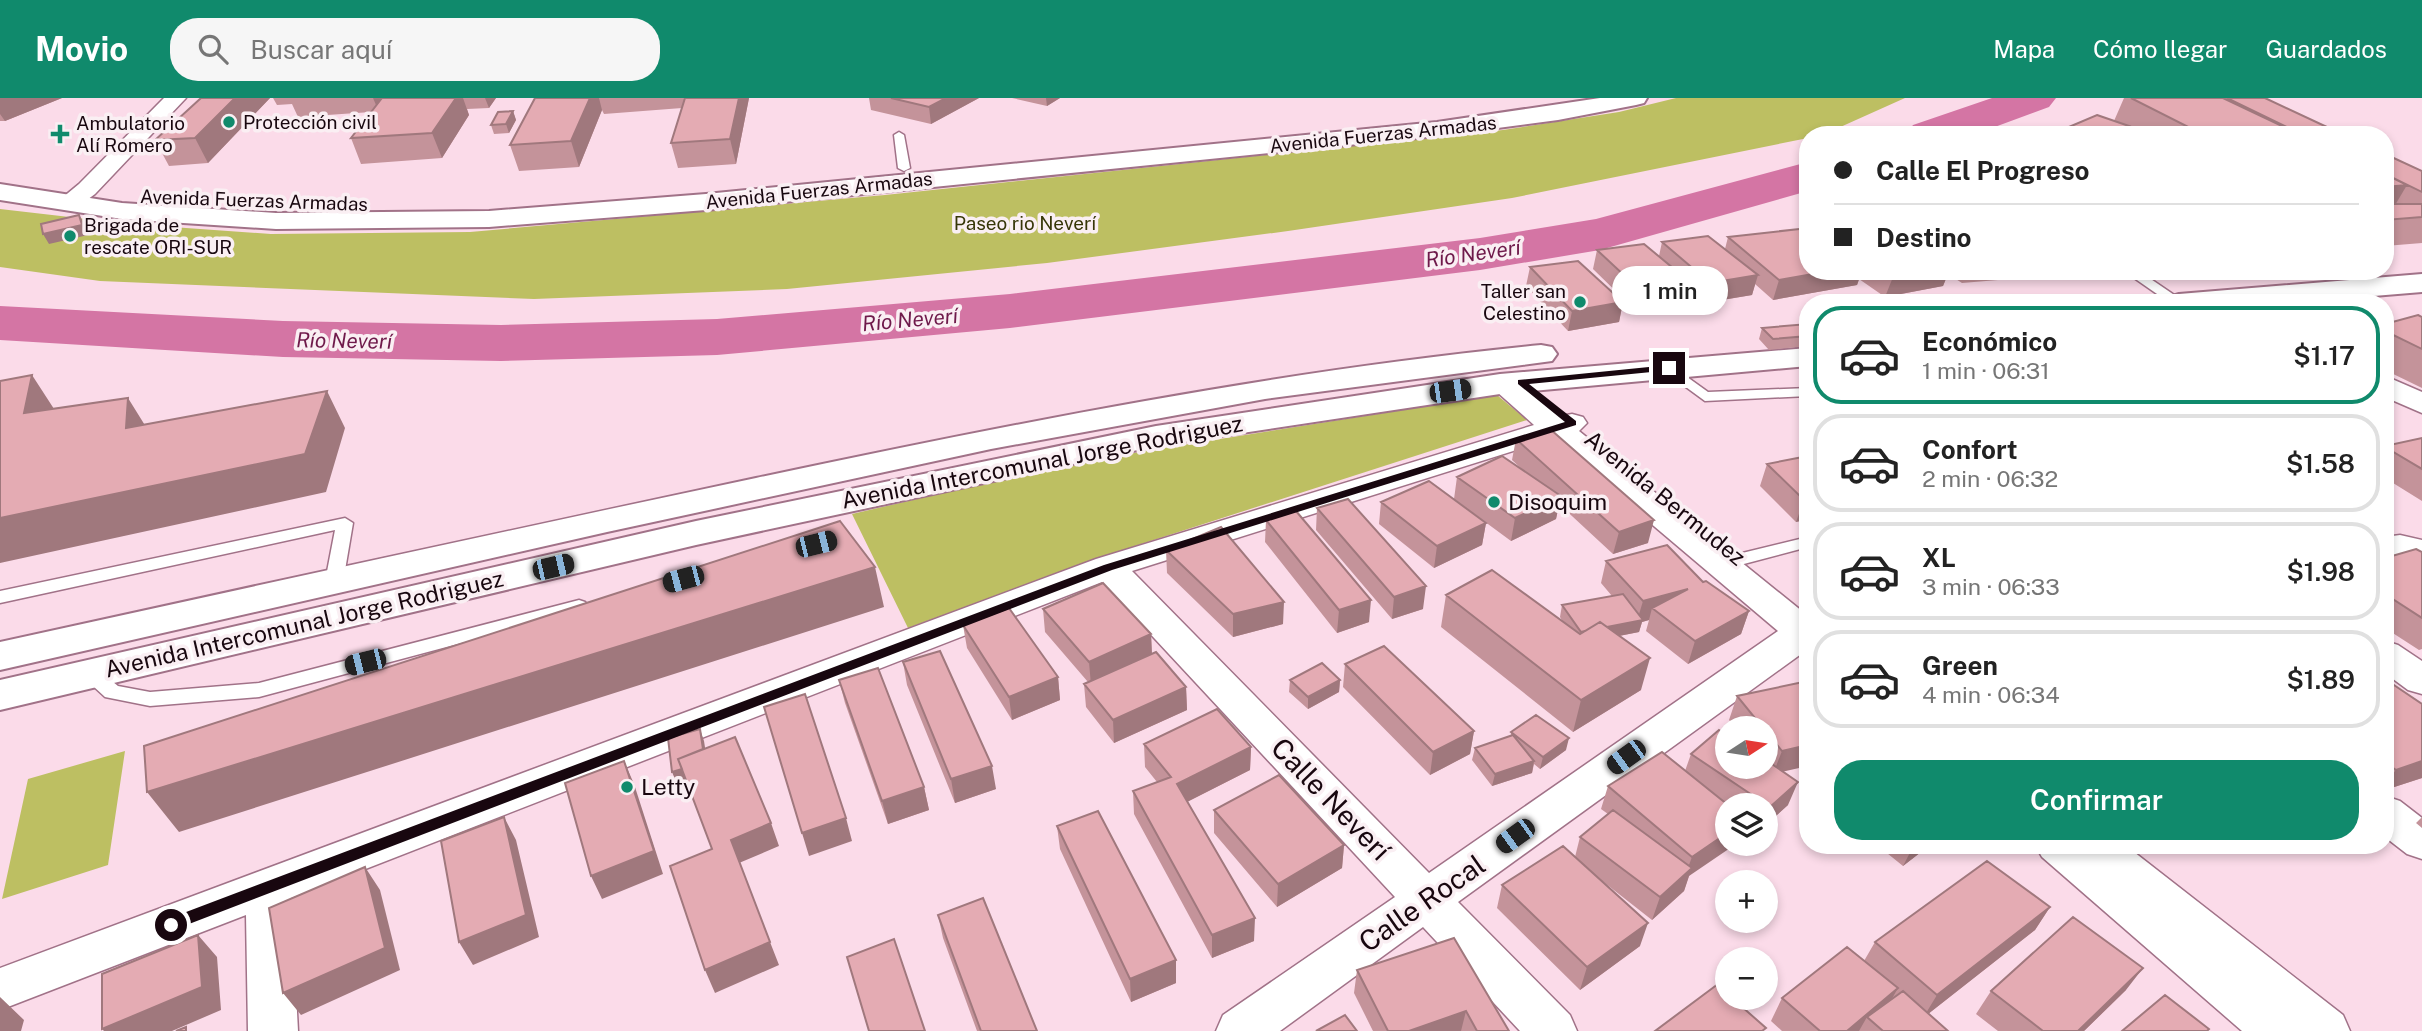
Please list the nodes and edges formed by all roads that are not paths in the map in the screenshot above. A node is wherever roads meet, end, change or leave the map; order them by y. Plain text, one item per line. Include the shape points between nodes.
1 (176, 98) edge
2 (1555, 98) edge
3 (1636, 98) edge
4 (899, 135) dead end
5 (904, 168) junction
6 (0, 174) edge
7 (0, 192) edge
8 (78, 196) junction
9 (2144, 280) edge
10 (2422, 283) edge
11 (2165, 294) edge
12 (2288, 294) edge
13 (2422, 307) edge
14 (2394, 309) edge
15 (1799, 333) edge
16 (1799, 358) edge
17 (1669, 368) junction
18 (1512, 383) junction
19 (2394, 390) edge
20 (1799, 392) edge
21 (2422, 404) edge
22 (1564, 425) junction
23 (1799, 543) edge
24 (2394, 547) edge
25 (2422, 552) edge
26 (1740, 559) junction
27 (1108, 568) junction
28 (334, 582) junction
29 (0, 597) edge
30 (591, 603) edge
31 (1799, 621) edge
32 (1799, 622) edge
33 (1799, 633) edge
34 (0, 656) edge
35 (2394, 660) edge
36 (90, 674) junction
37 (2422, 680) edge
38 (0, 695) edge
39 (2394, 820) edge
40 (2422, 842) edge
41 (2068, 854) edge
42 (2103, 854) edge
43 (268, 888) junction
44 (1427, 899) junction
45 (0, 989) edge
46 (273, 1031) edge
47 (1241, 1031) edge
48 (1552, 1031) edge
49 (2278, 1031) edge
50 (2325, 1031) edge

1 - 8 street
2 - 5 street, Avenida Fuerzas Armadas
3 - 8 street, Avenida Fuerzas Armadas via 1437,129 564,215 276,221 122,211
4 - 5 lane
5 - 8 street, Avenida Fuerzas Armadas via 532,203 331,206
6 - 8 street, Avenida Fuerzas Armadas
7 - 8 street, Avenida Fuerzas Armadas
9 - 11 lane
10 - 12 street
13 - 14 street
15 - 28 street, Avenida Intercomunal Jorge Rodriguez via 1482,359 1145,409 697,500
16 - 17 street, Avenida Intercomunal Jorge Rodriguez
17 - 18 street, Avenida Intercomunal Jorge Rodriguez
17 - 20 lane via 1705,397
18 - 22 street, Avenida Bermudez
18 - 36 street, Avenida Intercomunal Jorge Rodriguez via 1265,418 1013,465 696,533
19 - 21 street
22 - 26 street, Avenida Bermudez
22 - 27 street
22 - 32 street, Avenida Bermudez
23 - 26 lane
24 - 25 street
26 - 31 street, Avenida Bermudez
27 - 43 street
27 - 44 street, Calle Neverí
28 - 29 lane via 345,523
28 - 34 street, Avenida Intercomunal Jorge Rodriguez
30 - 36 lane via 259,690 150,699 112,692
33 - 44 street, Calle Rocal
35 - 37 street
36 - 38 street, Avenida Intercomunal Jorge Rodriguez
39 - 40 street
41 - 49 street
42 - 50 street
43 - 45 street
43 - 46 street
44 - 47 street, Calle Rocal
44 - 48 street, Calle Neverí

